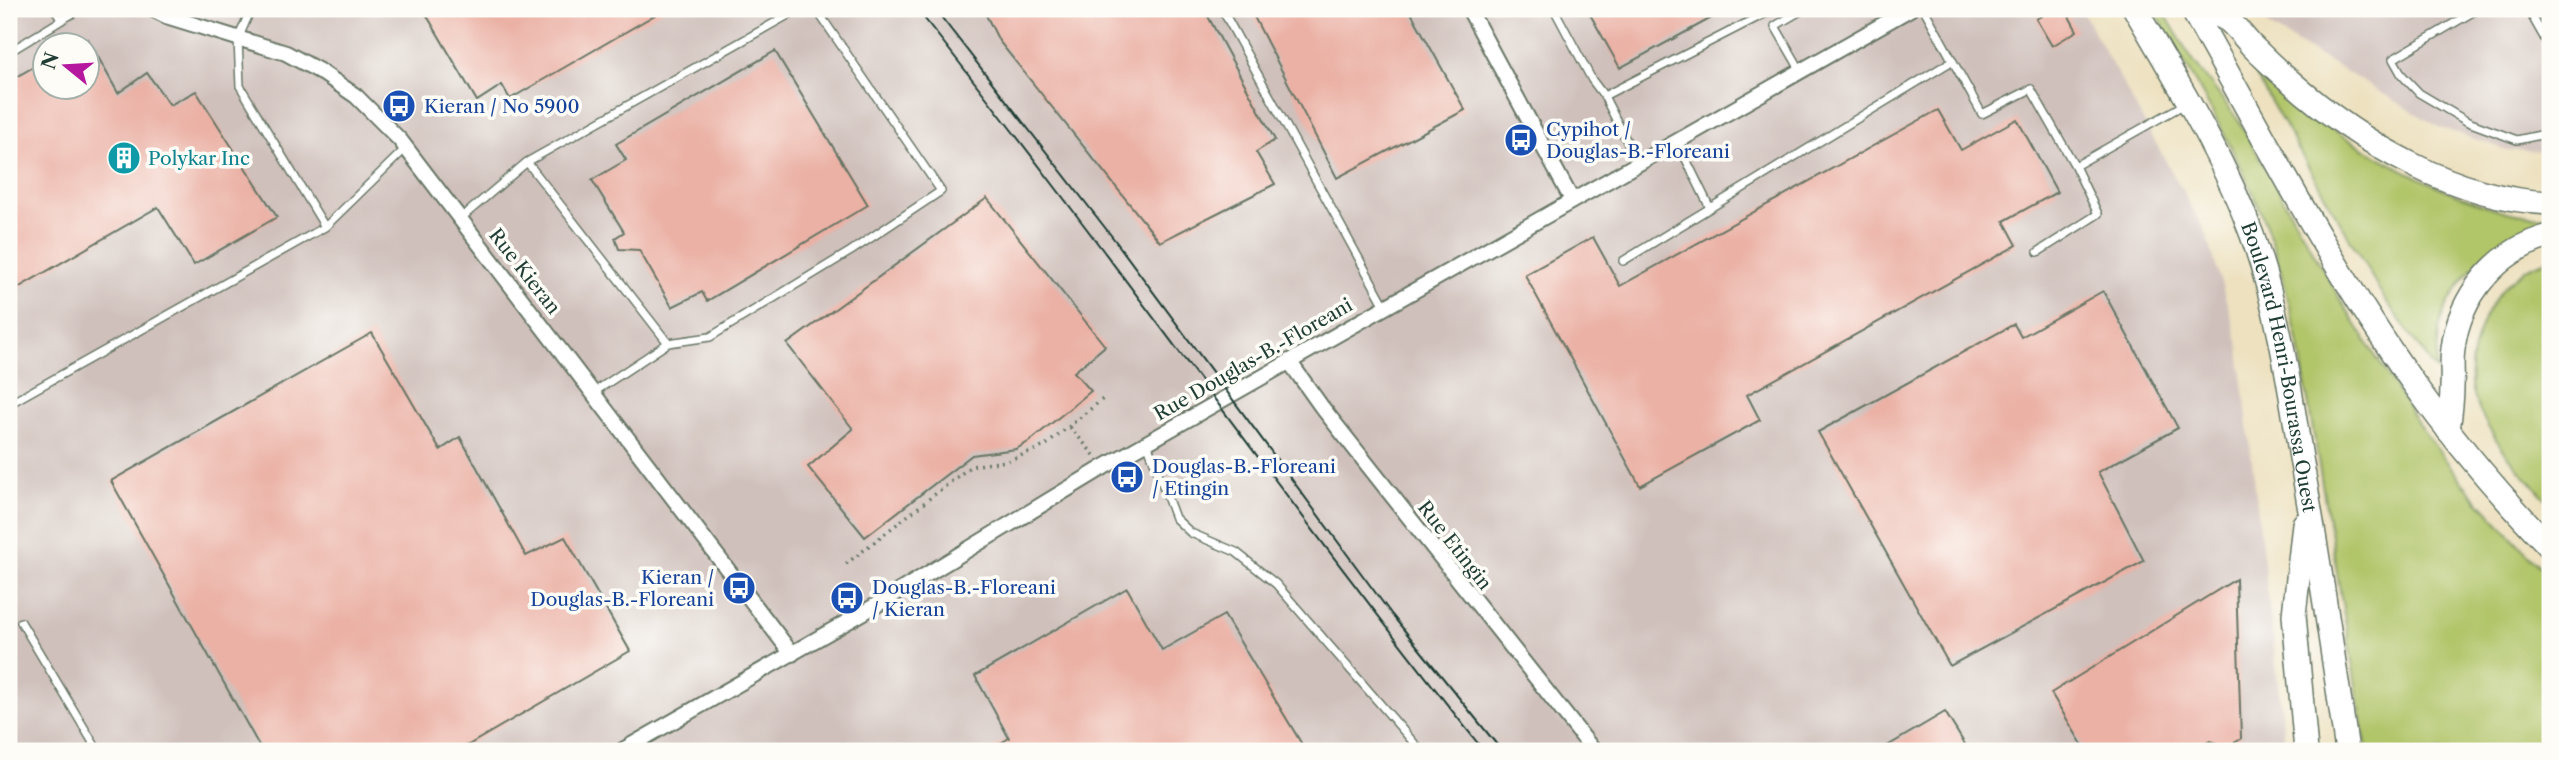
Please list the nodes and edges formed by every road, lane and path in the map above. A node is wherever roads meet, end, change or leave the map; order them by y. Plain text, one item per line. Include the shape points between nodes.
1 (55, 9) edge
2 (80, 9) edge
3 (152, 9) edge
4 (251, 9) edge
5 (799, 9) edge
6 (816, 9) edge
7 (1222, 9) edge
8 (1469, 9) edge
9 (1554, 9) edge
10 (1804, 9) edge
11 (1910, 9) edge
12 (1924, 9) edge
13 (2135, 9) edge
14 (2192, 9) edge
15 (2206, 9) edge
16 (2478, 9) edge
17 (2528, 9) edge
18 (1767, 10) edge
19 (61, 20) junction
20 (1775, 26) junction
21 (238, 39) junction
22 (2550, 48) edge
23 (9, 52) edge
24 (1952, 61) junction
25 (1801, 71) junction
26 (1604, 96) junction
27 (2188, 102) junction
28 (2550, 133) edge
29 (1677, 141) junction
30 (406, 147) junction
31 (527, 162) junction
32 (1639, 163) junction
33 (2075, 166) junction
34 (1572, 200) junction
35 (2550, 203) edge
36 (1710, 208) junction
37 (460, 219) junction
38 (325, 227) junction
39 (2550, 236) edge
40 (2038, 252) dead end
41 (1623, 261) dead end
42 (1385, 306) junction
43 (668, 343) junction
44 (1289, 361) junction
45 (593, 392) junction
46 (1104, 398) dead end
47 (9, 404) edge
48 (1070, 427) junction
49 (2448, 430) junction
50 (1147, 443) junction
51 (1104, 467) junction
52 (2308, 497) junction
53 (2550, 547) edge
54 (846, 564) dead end
55 (21, 622) dead end
56 (792, 654) junction
57 (99, 751) edge
58 (621, 751) edge
59 (1421, 751) edge
60 (1594, 751) edge
61 (2306, 751) edge
62 (2347, 751) edge

1 - 19 lane
2 - 19 lane
3 - 21 street, Rue Kieran
4 - 21 lane
5 - 31 lane
6 - 43 lane via 941,191 710,337
7 - 42 lane
8 - 34 street
9 - 26 lane
10 - 20 lane
11 - 25 street, Rue Douglas-B.-Floreani
12 - 24 lane
13 - 27 main road, Boulevard Henri-Bourassa Ouest
14 - 49 main road via 2369,317
15 - 35 main road via 2230,22 2328,112 2386,149 2486,193
16 - 28 lane via 2393,60 2418,93 2468,122 2517,140
17 - 22 lane
18 - 20 lane
18 - 26 lane
19 - 23 lane
20 - 25 lane
21 - 30 street, Rue Kieran via 286,53 321,72 356,96
21 - 38 lane via 240,86
24 - 33 lane via 1982,114 2031,89
24 - 36 lane
25 - 29 street, Rue Douglas-B.-Floreani
26 - 32 lane
27 - 33 lane
27 - 52 main road, Boulevard Henri-Bourassa Ouest via 2228,177 2261,260 2280,333
29 - 32 street, Rue Douglas-B.-Floreani
29 - 36 lane
30 - 37 street, Rue Kieran
30 - 38 lane
31 - 37 lane
31 - 43 lane
32 - 34 street, Rue Douglas-B.-Floreani
33 - 40 lane via 2098,214
34 - 42 street, Rue Douglas-B.-Floreani
36 - 41 lane
37 - 45 street, Rue Kieran
38 - 47 lane
39 - 49 main road via 2501,261 2468,302 2453,347
42 - 44 street, Rue Douglas-B.-Floreani
43 - 45 lane
44 - 50 street, Rue Douglas-B.-Floreani
44 - 60 street, Rue Etingin
45 - 56 street, Rue Kieran
46 - 48 path
48 - 51 path
48 - 54 path via 1026,455 971,466
49 - 53 main road
50 - 51 street, Rue Douglas-B.-Floreani
50 - 59 lane via 1175,518 1191,533 1236,552 1276,584
51 - 56 street, Rue Douglas-B.-Floreani
52 - 61 main road via 2294,615
52 - 62 main road, Boulevard Henri-Bourassa Ouest
55 - 57 lane
56 - 58 street, Rue Douglas-B.-Floreani

